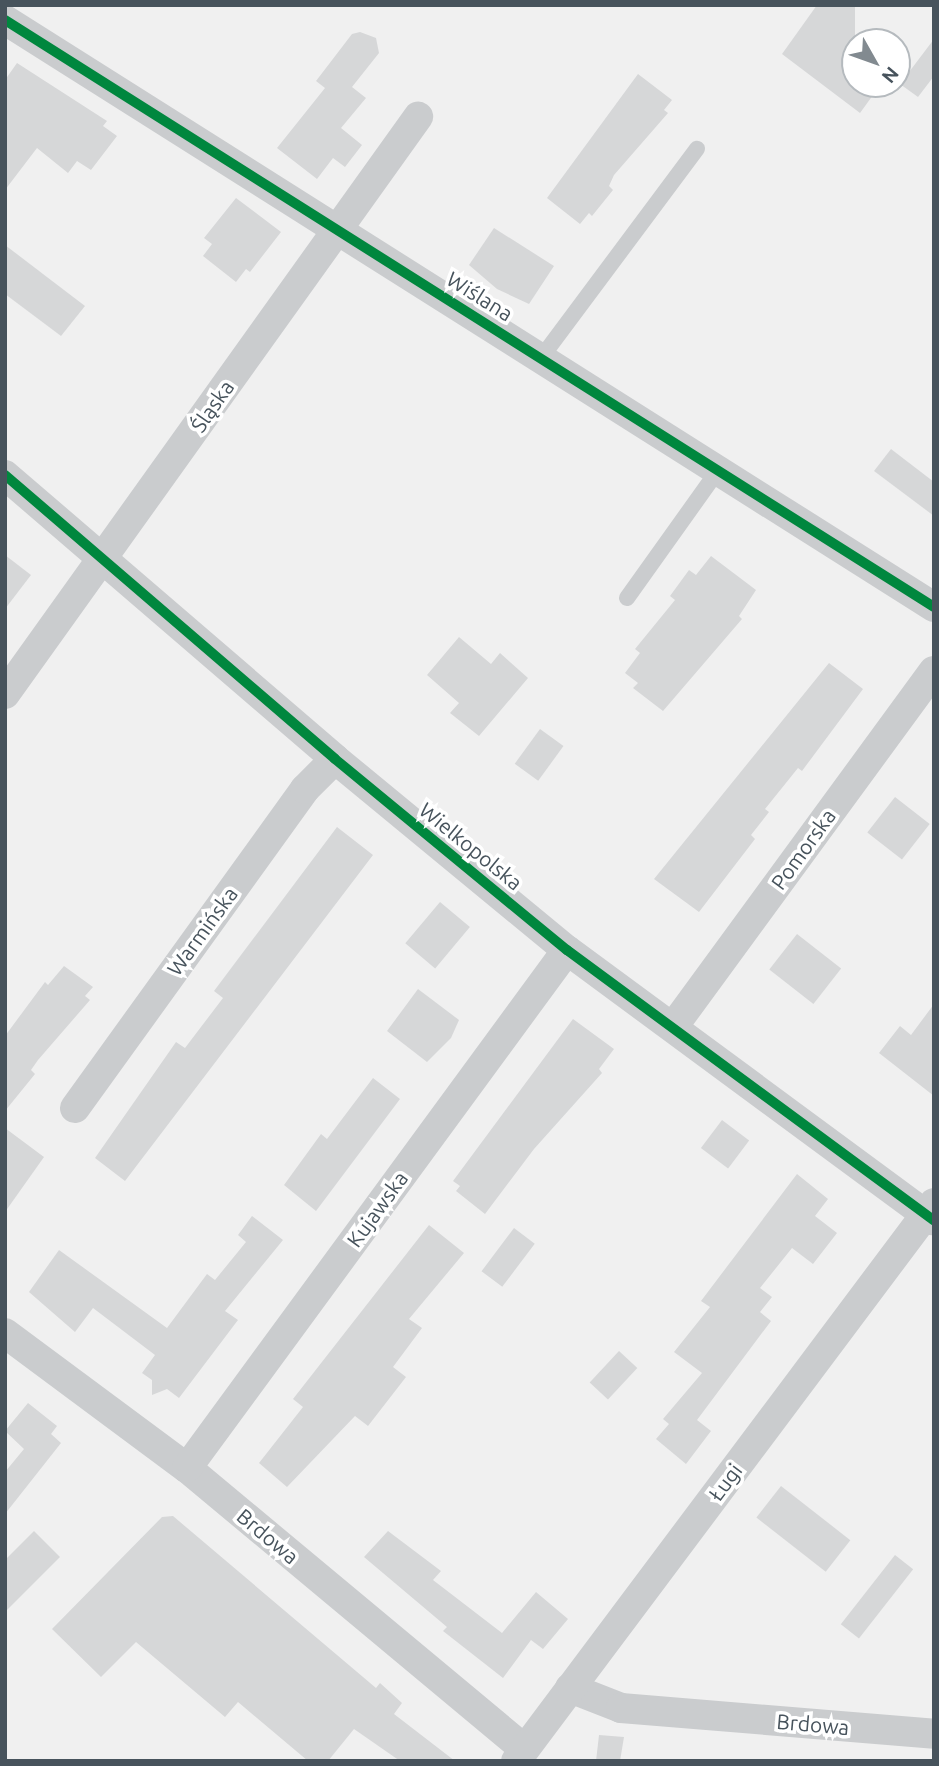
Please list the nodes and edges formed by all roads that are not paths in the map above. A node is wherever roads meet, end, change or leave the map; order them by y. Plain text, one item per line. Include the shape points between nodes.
1 (5, 20) edge
2 (418, 117) dead end
3 (697, 149) dead end
4 (336, 229) junction
5 (541, 358) junction
6 (719, 469) junction
7 (5, 475) edge
8 (105, 558) junction
9 (627, 598) dead end
10 (934, 607) edge
11 (934, 671) edge
12 (5, 694) edge
13 (335, 759) junction
14 (567, 950) junction
15 (673, 1027) junction
16 (75, 1108) dead end
17 (931, 1213) edge
18 (5, 1333) edge
19 (187, 1468) junction
20 (570, 1688) junction
21 (934, 1734) edge
22 (520, 1755) edge

1 - 4 street, Wiślana
2 - 4 street, Śląska
3 - 5 lane
4 - 5 street, Wiślana
4 - 8 street, Śląska
5 - 6 street, Wiślana
6 - 9 lane
6 - 10 street, Wiślana
7 - 8 street, Wielkopolska
8 - 12 street, Śląska
8 - 13 street, Wielkopolska
11 - 15 street, Pomorska
13 - 14 street, Wielkopolska
13 - 16 street, Warmińska via 305,789
14 - 15 street, Wielkopolska
14 - 19 street, Kujawska
15 - 17 street, Wielkopolska
17 - 20 street, Ługi
18 - 19 street, Brdowa
19 - 22 street, Brdowa
20 - 21 street, Brdowa via 621,1708
20 - 22 street, Ługi

